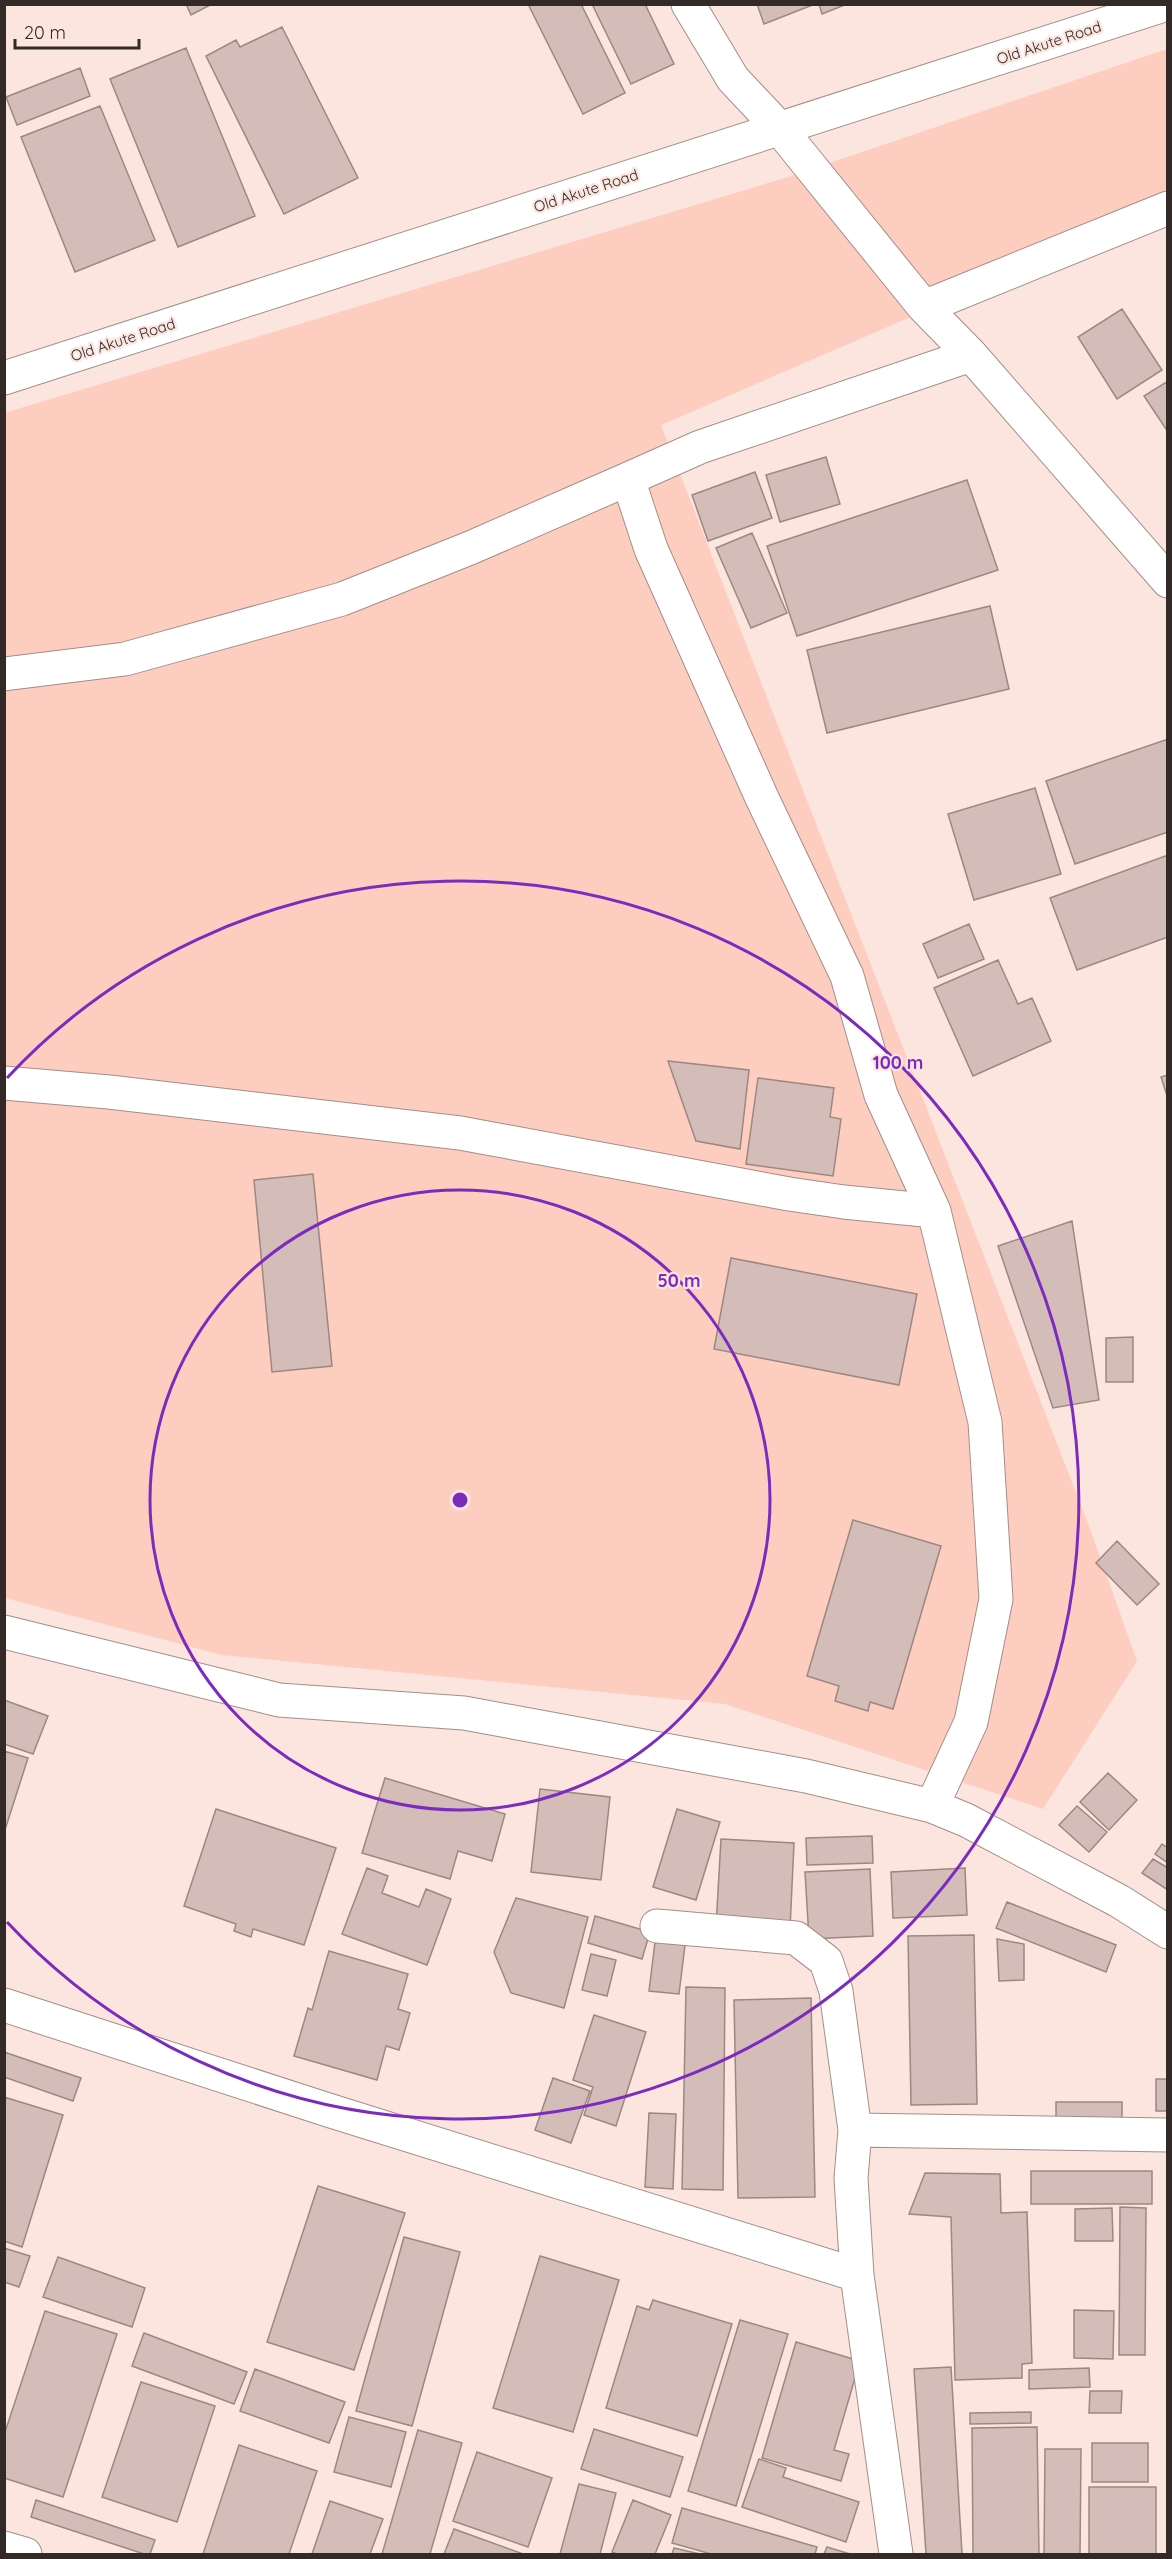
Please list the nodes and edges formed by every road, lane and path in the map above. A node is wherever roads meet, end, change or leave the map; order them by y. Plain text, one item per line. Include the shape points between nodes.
1 (688, 4) edge
2 (1167, 4) edge
3 (780, 129) junction
4 (1167, 208) edge
5 (924, 307) junction
6 (971, 355) junction
7 (4, 378) edge
8 (628, 479) junction
9 (1167, 581) edge
10 (4, 674) edge
11 (4, 1083) edge
12 (934, 1211) junction
13 (4, 1632) edge
14 (932, 1806) junction
15 (657, 1926) dead end
16 (1167, 1932) edge
17 (4, 2005) edge
18 (855, 2130) junction
19 (1167, 2135) edge
20 (857, 2275) junction
21 (4, 2548) edge
22 (25, 2554) edge
23 (896, 2554) edge

1 - 3 street via 733,79
2 - 3 street, Old Akute Road
3 - 5 street
3 - 7 street, Old Akute Road
4 - 5 street
5 - 6 street
6 - 8 street via 700,447
6 - 9 street
8 - 10 street via 342,599 125,659
8 - 12 street via 651,549 847,976 881,1095
11 - 12 street via 460,1133 789,1194
12 - 14 street via 986,1422 996,1599 971,1722
13 - 14 street via 279,1700 464,1713 806,1776
14 - 16 street via 1119,1901
15 - 18 street via 796,1938 826,1961 836,1991
17 - 20 street
18 - 19 street
18 - 20 street via 850,2178
20 - 23 street
21 - 22 street

